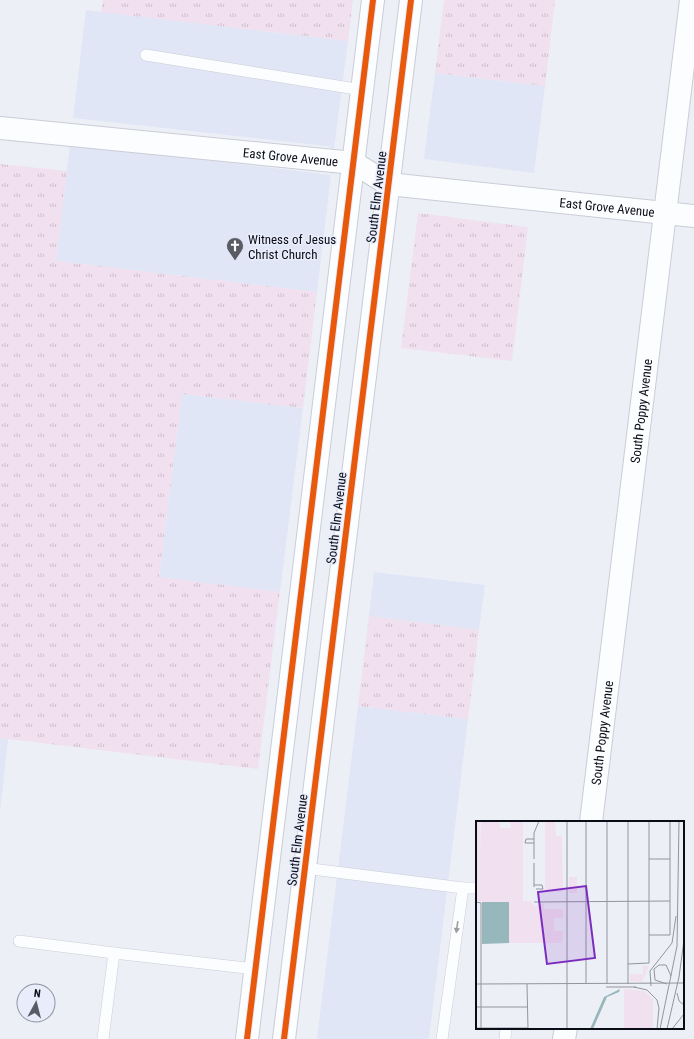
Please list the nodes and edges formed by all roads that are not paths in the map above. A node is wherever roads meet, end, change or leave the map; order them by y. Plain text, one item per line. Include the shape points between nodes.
1 (373, 0) edge
2 (411, 0) edge
3 (692, 0) edge
4 (146, 56) dead end
5 (362, 90) junction
6 (0, 128) edge
7 (354, 163) junction
8 (388, 184) junction
9 (666, 213) junction
10 (694, 216) edge
11 (591, 821) edge
12 (304, 868) junction
13 (463, 888) junction
14 (476, 888) edge
15 (19, 941) dead end
16 (114, 952) junction
17 (255, 970) junction
18 (506, 1029) edge
19 (566, 1029) edge
20 (103, 1039) edge
21 (247, 1039) edge
22 (284, 1039) edge
23 (442, 1039) edge
24 (505, 1039) edge
25 (564, 1039) edge

1 - 5 main road, South Elm Avenue
2 - 8 main road, South Elm Avenue
3 - 9 main road, South Poppy Avenue
4 - 5 lane
5 - 7 main road, South Elm Avenue
6 - 7 main road, East Grove Avenue
7 - 8 main road, East Grove Avenue
7 - 17 main road, South Elm Avenue
8 - 9 main road, East Grove Avenue
8 - 12 main road, South Elm Avenue
9 - 10 main road, East Grove Avenue
9 - 11 main road, South Poppy Avenue
12 - 13 lane
12 - 22 main road, South Elm Avenue
13 - 14 lane
13 -> 23 lane
15 - 16 lane
16 - 17 lane
16 - 20 lane
17 - 21 main road, South Elm Avenue
18 - 24 lane
19 - 25 main road

